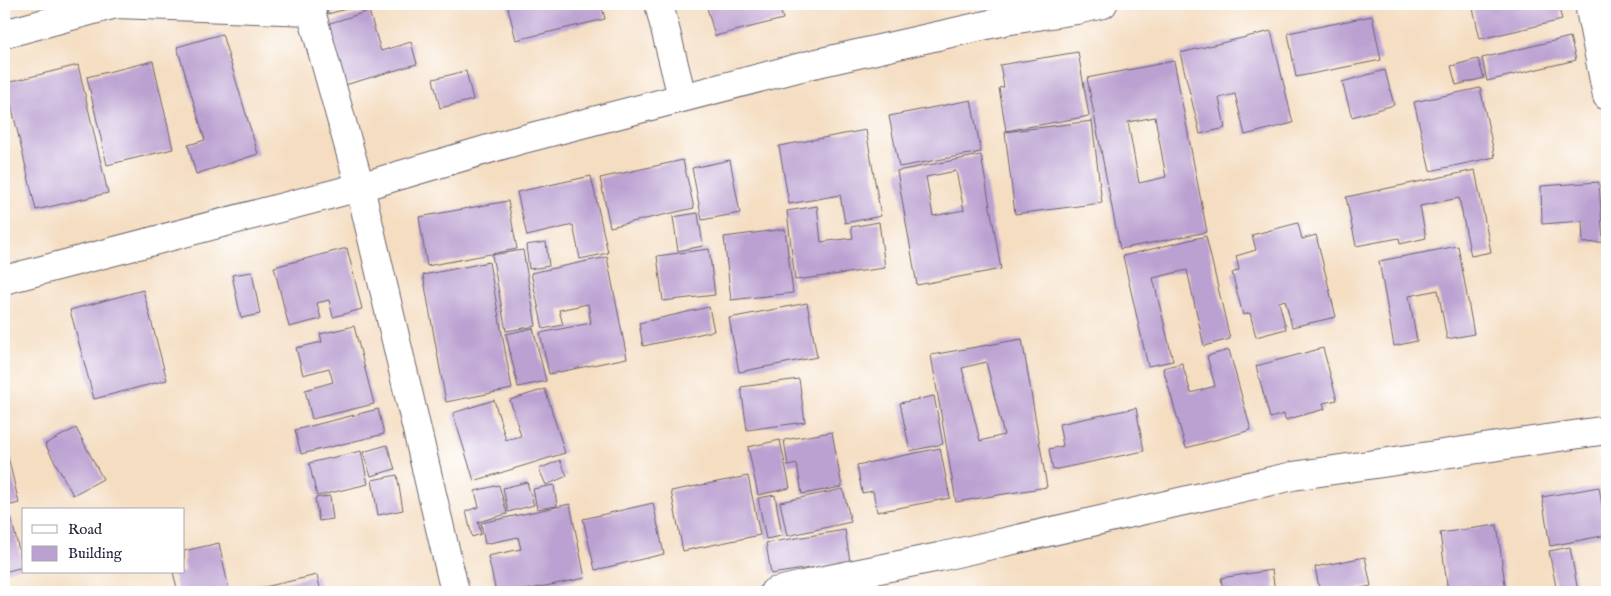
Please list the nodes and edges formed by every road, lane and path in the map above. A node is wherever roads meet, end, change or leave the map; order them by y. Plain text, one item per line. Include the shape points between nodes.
1 (659, 4) edge
2 (1103, 4) edge
3 (1589, 4) edge
4 (310, 8) edge
5 (1002, 12) edge
6 (4, 34) edge
7 (1607, 96) edge
8 (682, 97) junction
9 (360, 187) junction
10 (4, 280) edge
11 (1607, 430) edge
12 (825, 580) junction
13 (455, 592) edge
14 (774, 592) edge
15 (852, 592) edge

1 - 8 street
2 - 5 street via 1077,10
3 - 7 street
4 - 6 street via 116,4
4 - 9 street
5 - 8 street
8 - 9 street
9 - 10 street
9 - 13 street
11 - 12 street via 1293,476
12 - 14 street
12 - 15 street

